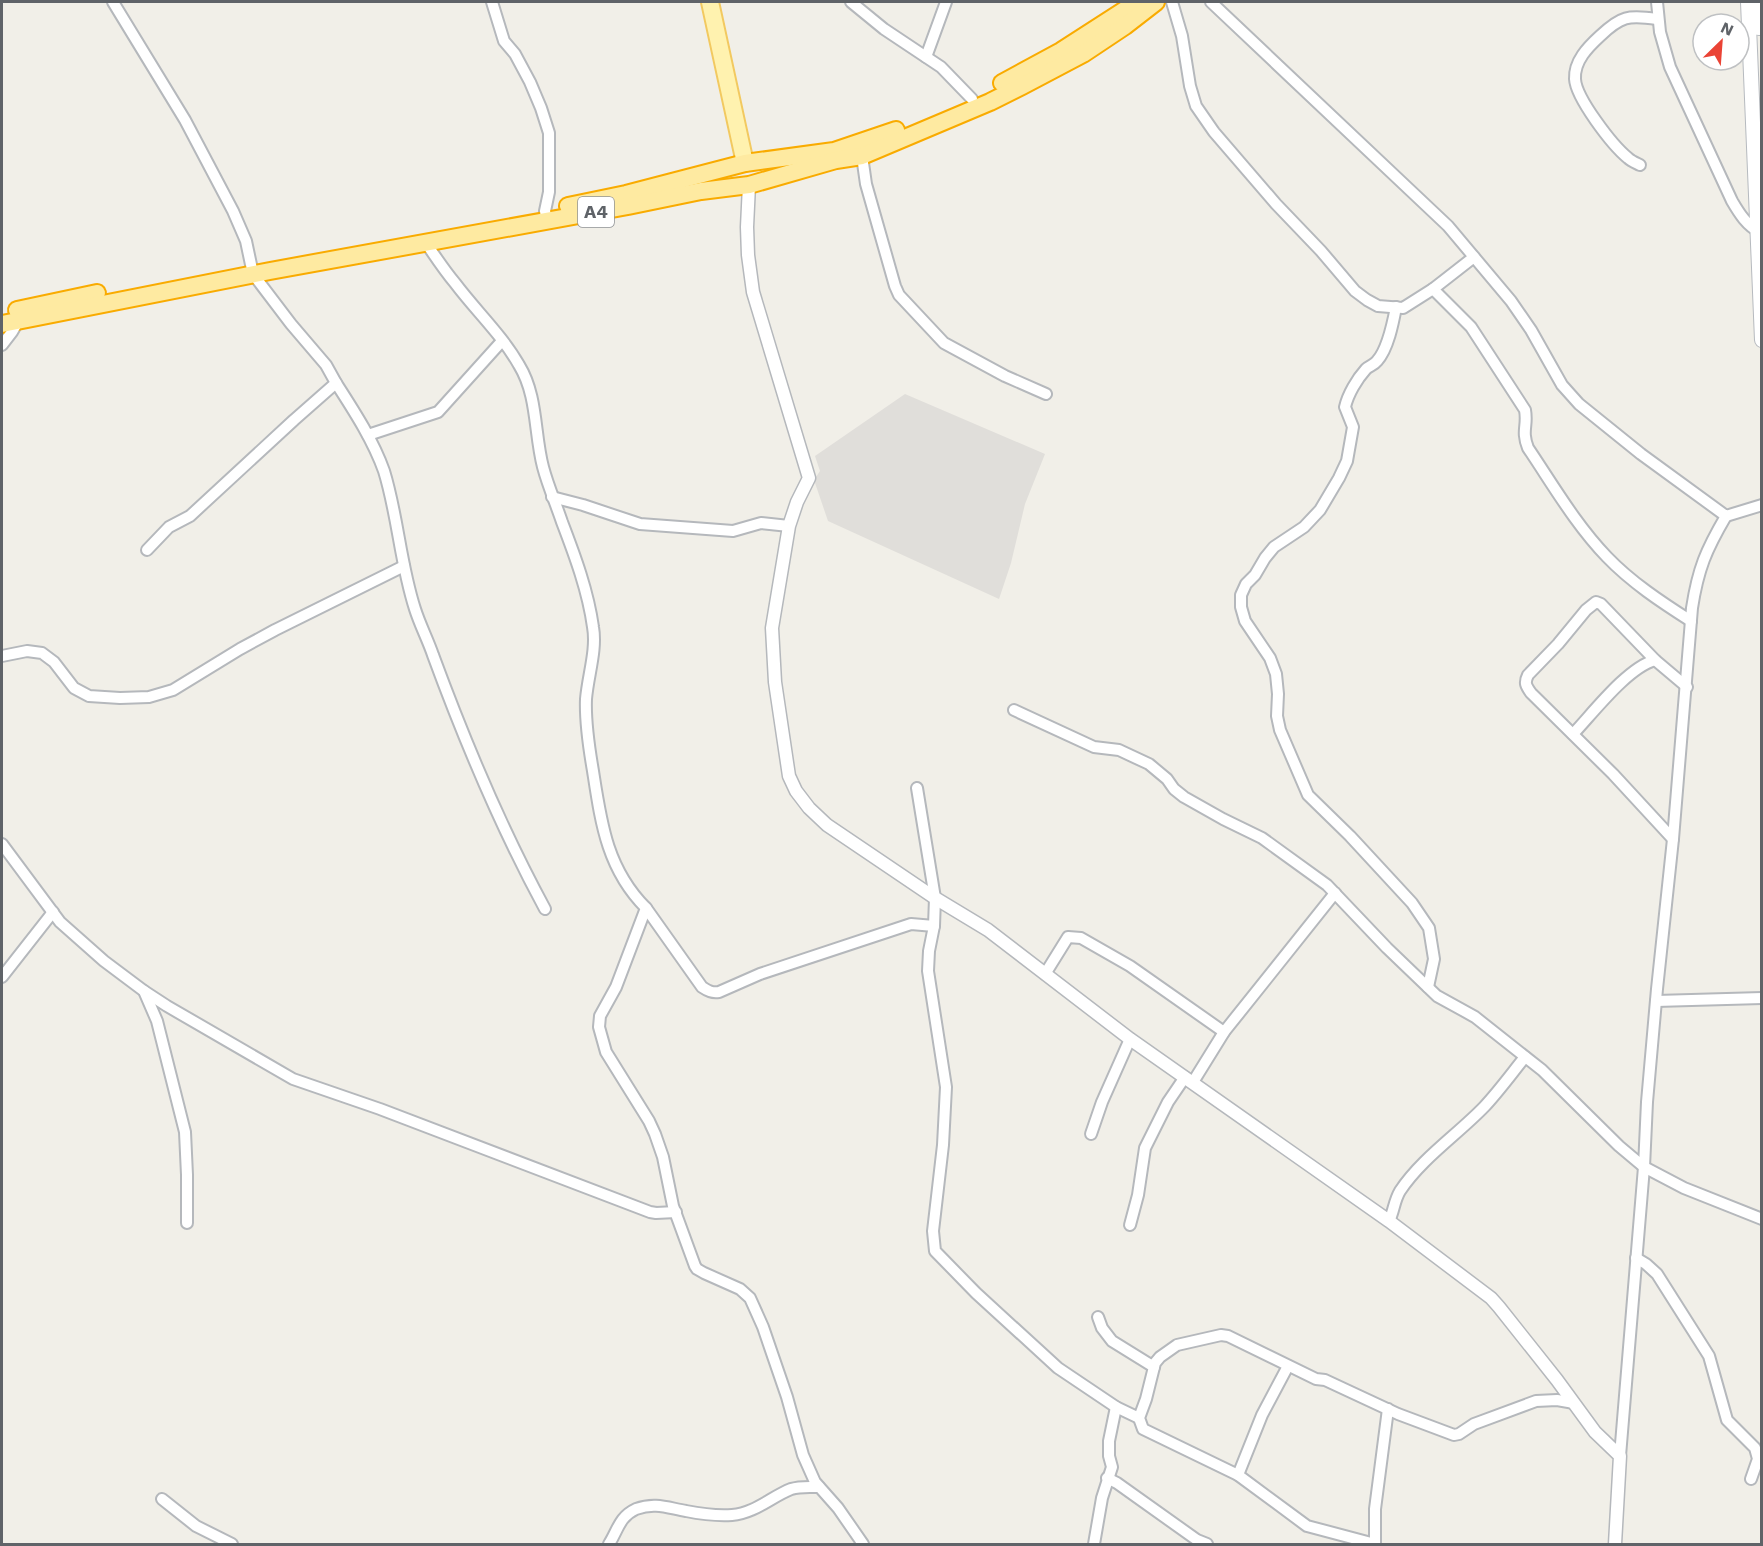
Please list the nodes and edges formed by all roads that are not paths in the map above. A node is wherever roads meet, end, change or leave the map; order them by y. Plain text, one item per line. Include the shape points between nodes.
1 (113, 2) edge
2 (492, 2) edge
3 (710, 2) edge
4 (851, 2) edge
5 (946, 2) edge
6 (1137, 2) edge
7 (1154, 2) edge
8 (1172, 2) edge
9 (1211, 2) edge
10 (1657, 2) edge
11 (1755, 7) edge
12 (1657, 19) junction
13 (926, 57) junction
14 (972, 99) junction
15 (1761, 102) edge
16 (835, 156) junction
17 (862, 156) junction
18 (768, 160) junction
19 (745, 163) junction
20 (1640, 165) dead end
21 (718, 170) junction
22 (771, 178) junction
23 (749, 184) junction
24 (720, 188) junction
25 (627, 200) junction
26 (546, 216) junction
27 (1759, 231) edge
28 (426, 243) junction
29 (1474, 257) junction
30 (252, 268) junction
31 (1433, 289) junction
32 (1396, 307) junction
33 (12, 314) edge
34 (2, 324) edge
35 (1761, 340) edge
36 (502, 341) junction
37 (2, 345) edge
38 (336, 383) junction
39 (1046, 394) dead end
40 (368, 435) junction
41 (552, 497) junction
42 (1761, 505) edge
43 (1726, 516) junction
44 (789, 525) junction
45 (147, 550) dead end
46 (404, 566) junction
47 (1691, 621) junction
48 (2, 656) edge
49 (1655, 660) junction
50 (1686, 687) junction
51 (1014, 710) dead end
52 (1573, 735) junction
53 (916, 788) dead end
54 (1673, 838) junction
55 (2, 844) edge
56 (1335, 893) junction
57 (935, 898) junction
58 (646, 908) junction
59 (545, 909) dead end
60 (53, 912) junction
61 (934, 926) junction
62 (1045, 974) junction
63 (2, 977) edge
64 (1428, 987) junction
65 (144, 990) junction
66 (1761, 998) edge
67 (1656, 1001) junction
68 (1224, 1032) junction
69 (1130, 1039) junction
70 (1525, 1057) junction
71 (1189, 1080) junction
72 (1091, 1134) dead end
73 (1644, 1167) junction
74 (676, 1212) junction
75 (1761, 1219) edge
76 (1389, 1221) junction
77 (187, 1223) dead end
78 (1130, 1225) dead end
79 (1636, 1258) junction
80 (1098, 1317) dead end
81 (1288, 1366) junction
82 (1154, 1367) junction
83 (1574, 1403) junction
84 (1116, 1407) junction
85 (1389, 1409) junction
86 (1138, 1418) junction
87 (1620, 1456) junction
88 (1238, 1475) junction
89 (1107, 1478) junction
90 (1751, 1479) dead end
91 (819, 1487) junction
92 (162, 1499) dead end
93 (1375, 1544) edge
94 (232, 1545) edge
95 (609, 1545) edge
96 (863, 1545) edge
97 (1094, 1545) edge
98 (1207, 1545) edge
99 (1615, 1545) edge

1 - 30 street via 185,120 233,211 246,240
2 - 26 street via 504,41 530,82 549,133
3 - 19 main road
4 - 13 street
5 - 13 street
6 - 14 highway, A4 via 1061,51
7 - 17 highway, A4 via 1083,54 990,102
8 - 32 street via 1196,106 1214,132 1355,291 1378,306
9 - 29 street via 1448,226
10 - 12 street
11 - 15 main road
11 - 27 main road
12 - 20 street via 1636,16 1609,27 1584,52 1575,77 1577,90 1607,135
12 - 27 street via 1670,67 1727,191 1739,212
13 - 14 street
14 - 16 highway, A4
16 - 17 highway, A4
16 - 18 highway, A4
16 - 22 highway, A4
17 - 39 street via 866,184 895,286 903,300 944,344
18 - 19 highway, A4
18 - 22 highway
19 - 21 highway, A4
21 - 24 highway
21 - 25 highway, A4
22 - 23 highway, A4
23 - 24 highway, A4
23 - 44 street via 748,255 753,292 809,478
24 - 25 highway, A4
25 - 26 highway, A4
26 - 28 highway, A4
26 - 30 highway, A4
27 - 35 main road
28 - 30 highway, A4
28 - 36 street
29 - 31 street
29 - 43 street via 1518,311 1562,385 1579,404
30 - 33 highway, A4
30 - 38 street
31 - 32 street via 1403,308
31 - 47 street via 1472,327 1525,410 1523,436 1528,448 1575,519 1627,576
32 - 64 street via 1383,351 1348,396 1345,407 1353,427 1339,478 1320,510 1265,558 1246,584 1241,607 1276,674 1276,716 1308,795 1412,903 1430,928 1434,959
33 - 34 highway, A4
33 - 37 street via 12,332
36 - 40 street via 438,412
36 - 41 street via 525,378
38 - 40 street
38 - 45 street
40 - 46 street via 384,470
41 - 44 street via 640,524 733,531 761,523
41 - 58 street via 579,569 594,628 586,699 601,822 621,875
42 - 43 street
43 - 47 street via 1704,556
44 - 57 street via 772,628 775,682 789,776 809,808 827,825
46 - 48 street via 266,634 173,690 149,698 89,696 74,688 42,653 27,651
46 - 59 street via 419,622 448,698 482,780
47 - 50 street
49 - 50 street
49 - 52 street via 1634,672
49 - 52 street via 1601,604 1591,605 1525,681 1531,693
50 - 54 street
51 - 56 street via 1094,747 1119,750 1149,764 1185,797 1262,838
52 - 54 street
53 - 57 street
54 - 67 street
55 - 60 street
56 - 64 street
56 - 68 street
57 - 61 street
57 - 62 street via 988,930
58 - 61 street via 702,987 715,993 911,924
58 - 74 street via 598,1027 606,1052 655,1134
60 - 63 street
60 - 65 street via 104,961
61 - 84 street via 928,971 946,1087 933,1231 935,1251 1058,1368
62 - 68 street via 1068,937 1082,938 1130,966
62 - 69 street
64 - 70 street via 1475,1017
65 - 74 street via 293,1079 650,1212
65 - 77 street via 157,1022 185,1132
66 - 67 street
67 - 73 street
68 - 71 street
69 - 71 street
69 - 72 street
70 - 73 street
70 - 76 street via 1485,1106 1415,1172 1392,1207
71 - 76 street
71 - 78 street via 1168,1102 1145,1148
73 - 75 street
73 - 79 street
74 - 91 street via 697,1269 740,1289 750,1298 787,1397 803,1455
76 - 83 street via 1491,1298
79 - 87 street
79 - 90 street via 1657,1274 1709,1356 1728,1420 1755,1448 1758,1459
80 - 82 street via 1112,1341
81 - 82 street via 1221,1335 1177,1345 1160,1356
81 - 85 street
81 - 88 street via 1262,1415
82 - 86 street
83 - 85 street via 1536,1401 1454,1435
83 - 87 street via 1595,1432
84 - 86 street
84 - 89 street via 1109,1441 1112,1467
85 - 93 street via 1375,1509
86 - 88 street via 1143,1429
87 - 99 street
88 - 93 street via 1307,1526
89 - 97 street
89 - 98 street
91 - 95 street via 799,1487 734,1515 682,1511 664,1505 637,1509 620,1520
91 - 96 street
92 - 94 street via 196,1526

